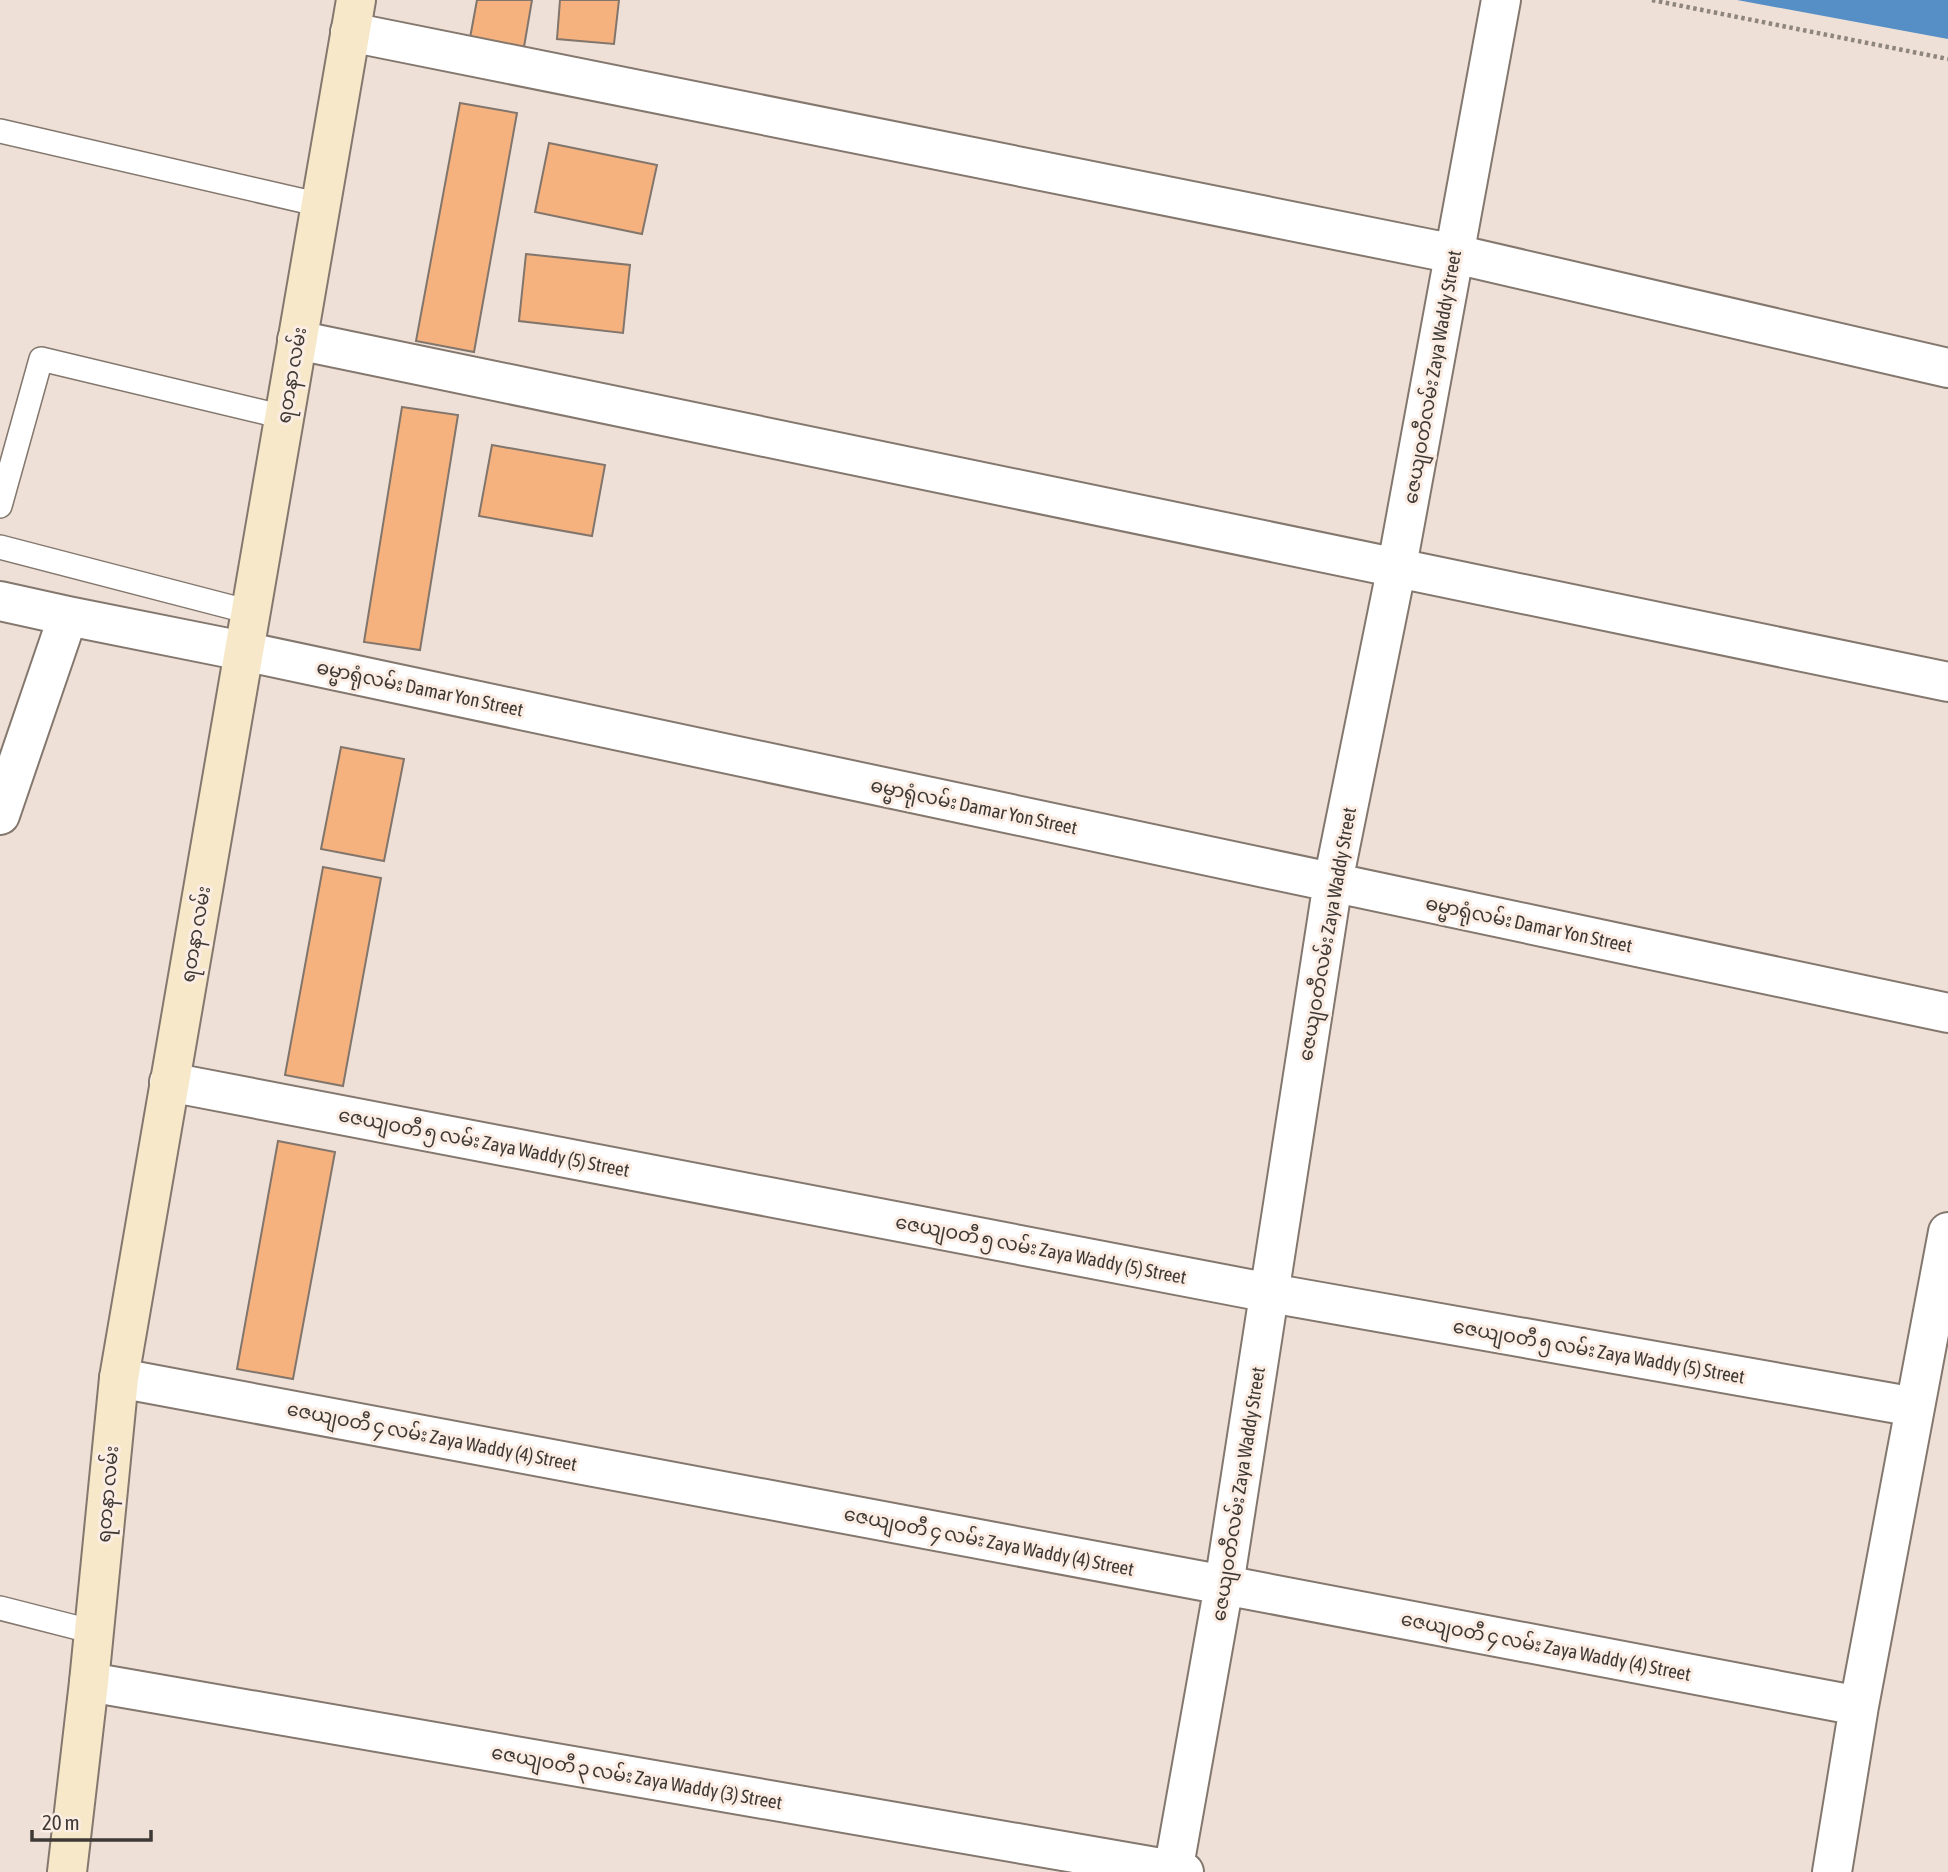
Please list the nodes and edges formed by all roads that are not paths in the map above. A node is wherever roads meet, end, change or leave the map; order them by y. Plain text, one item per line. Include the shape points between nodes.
1 (1501, 0) edge
2 (353, 16) edge
3 (0, 131) edge
4 (321, 205) junction
5 (1455, 254) junction
6 (297, 340) junction
7 (1948, 368) edge
8 (284, 417) junction
9 (9, 437) edge
10 (0, 506) edge
11 (0, 547) edge
12 (1397, 566) junction
13 (0, 601) edge
14 (250, 612) junction
15 (68, 617) junction
16 (243, 651) junction
17 (1948, 682) edge
18 (3, 794) edge
19 (1333, 882) junction
20 (1948, 1013) edge
21 (169, 1082) junction
22 (1948, 1232) edge
23 (1270, 1293) junction
24 (118, 1378) junction
25 (1915, 1408) junction
26 (1224, 1585) junction
27 (0, 1608) edge
28 (94, 1632) junction
29 (89, 1682) junction
30 (1859, 1706) junction
31 (1177, 1871) edge
32 (67, 1872) edge
33 (1832, 1872) edge

1 - 5 street, ဇေယျဝတီလမ်း Zaya Waddy Street
2 - 4 main road, ရတနာ လမ်း
2 - 5 street
3 - 4 lane
4 - 6 main road, ရတနာ လမ်း
5 - 7 street
5 - 12 street, ဇေယျဝတီလမ်း Zaya Waddy Street
6 - 8 main road, ရတနာ လမ်း
6 - 12 street
8 - 9 lane via 41,359
8 - 14 main road, ရတနာ လမ်း
9 - 10 lane
11 - 14 lane
12 - 17 street
12 - 19 street, ဇေယျဝတီလမ်း Zaya Waddy Street
13 - 15 street, ဓမ္မာရုံလမ်း Damar Yon Street
14 - 16 main road, ရတနာ လမ်း
15 - 16 street, ဓမ္မာရုံလမ်း Damar Yon Street
15 - 18 street
16 - 19 street, ဓမ္မာရုံလမ်း Damar Yon Street
16 - 21 main road, ရတနာ လမ်း
19 - 20 street, ဓမ္မာရုံလမ်း Damar Yon Street
19 - 23 street, ဇေယျဝတီလမ်း Zaya Waddy Street
21 - 23 street, ဇေယျဝတီ ၅ လမ်း Zaya Waddy (5) Street
21 - 24 main road, ရတနာ လမ်း
22 - 25 street
23 - 25 street, ဇေယျဝတီ ၅ လမ်း Zaya Waddy (5) Street
23 - 26 street, ဇေယျဝတီလမ်း Zaya Waddy Street
24 - 26 street, ဇေယျဝတီ ၄ လမ်း Zaya Waddy (4) Street
24 - 28 main road, ရတနာ လမ်း
25 - 30 street
26 - 30 street, ဇေယျဝတီ ၄ လမ်း Zaya Waddy (4) Street
26 - 31 street, ဇေယျဝတီလမ်း Zaya Waddy Street
27 - 28 lane
28 - 29 main road, ရတနာ လမ်း
29 - 31 street, ဇေယျဝတီ ၃ လမ်း Zaya Waddy (3) Street
29 - 32 main road, ရတနာ လမ်း
30 - 33 street

